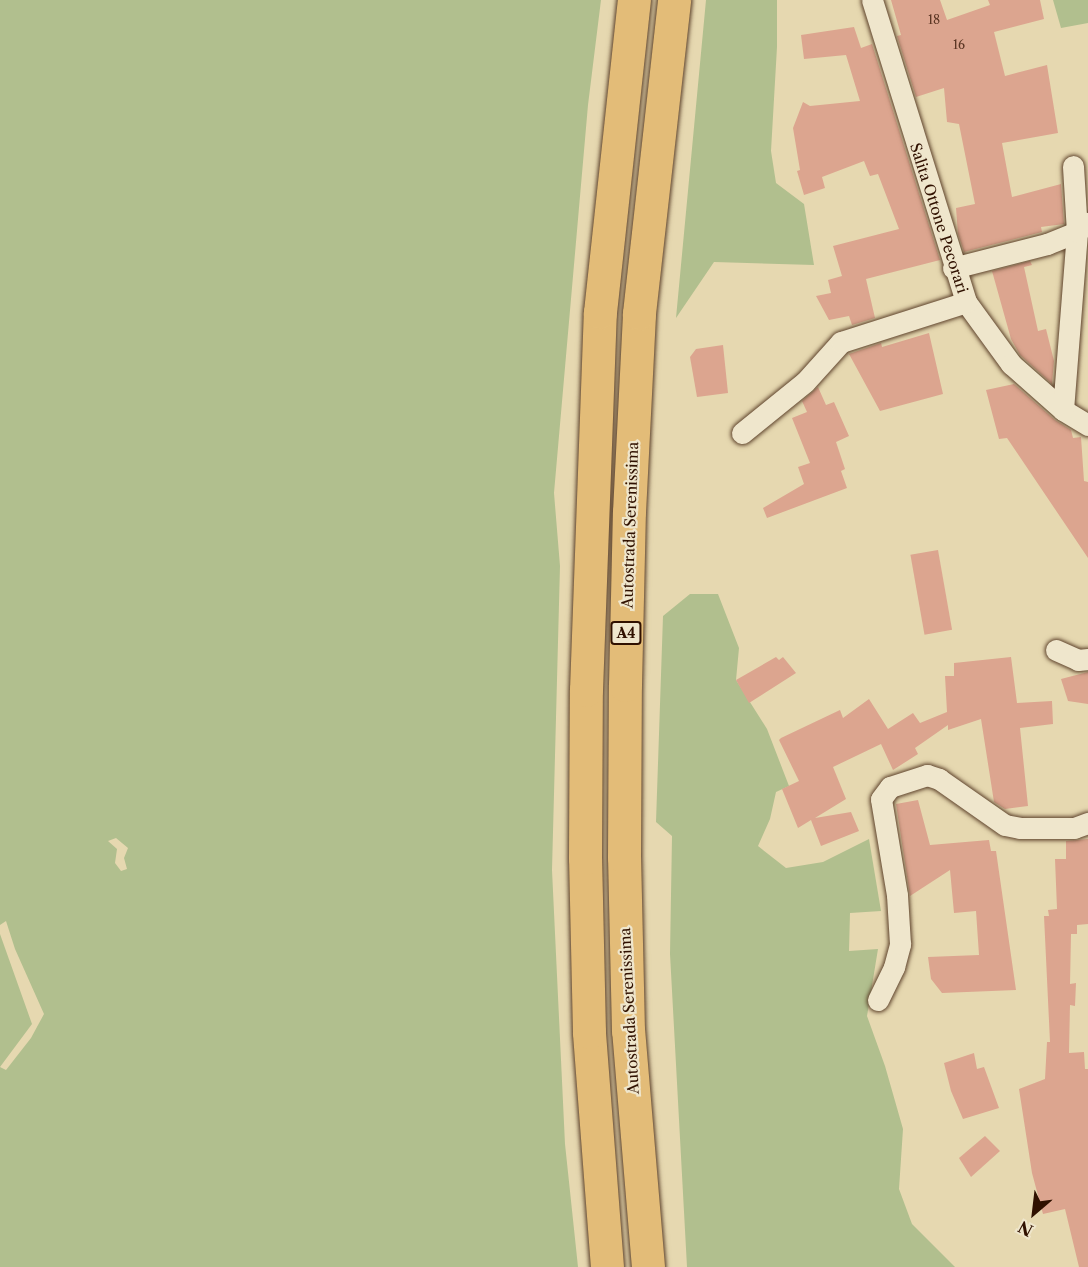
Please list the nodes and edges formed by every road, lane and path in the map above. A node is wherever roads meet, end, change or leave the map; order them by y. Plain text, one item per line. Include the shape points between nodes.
1 (634, 0) edge
2 (674, 0) edge
3 (872, 0) edge
4 (1073, 166) dead end
5 (1083, 226) edge
6 (953, 268) junction
7 (966, 302) junction
8 (1063, 410) junction
9 (1088, 425) edge
10 (742, 433) dead end
11 (1056, 650) dead end
12 (1088, 659) edge
13 (1088, 823) edge
14 (878, 1000) dead end
15 (607, 1267) edge
16 (648, 1267) edge

1 - 15 highway, A4 via 600,312 586,690 588,1032
2 - 16 highway, Autostrada Serenissima / A4 via 639,313 625,685 628,1031
3 - 6 street, Salita Ottone Pecorari
4 - 5 street
5 - 6 street via 1047,244
5 - 8 street
6 - 7 street, Salita Ottone Pecorari
7 - 8 street, Salita Ottone Pecorari via 1011,364
7 - 10 street via 841,342 805,382
8 - 9 street, Salita Ottone Pecorari
11 - 12 street via 1078,660
13 - 14 street via 1074,828 1005,825 939,779 927,775 890,787 881,799 897,895 900,945

